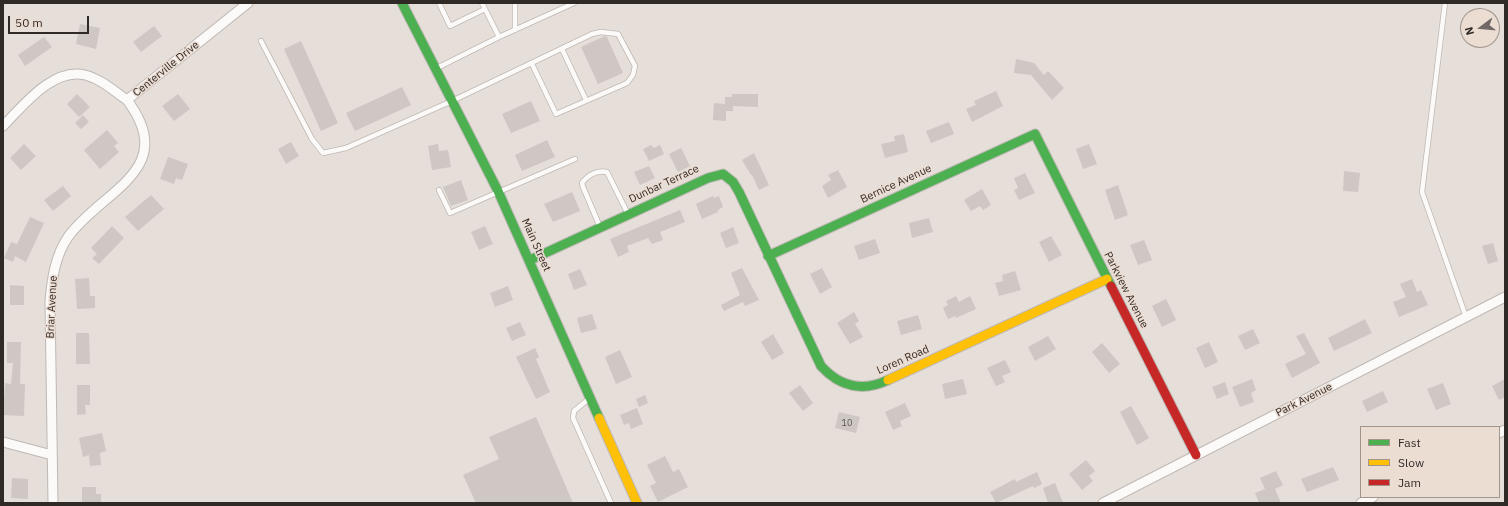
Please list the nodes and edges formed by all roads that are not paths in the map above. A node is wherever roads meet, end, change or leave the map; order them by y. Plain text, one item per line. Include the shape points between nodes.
1 (248, 3) edge
2 (402, 3) edge
3 (439, 3) edge
4 (482, 3) edge
5 (515, 3) edge
6 (574, 3) edge
7 (1445, 3) edge
8 (485, 9) junction
9 (515, 30) junction
10 (499, 37) junction
11 (262, 41) dead end
12 (562, 49) junction
13 (532, 64) junction
14 (436, 69) junction
15 (127, 100) junction
16 (586, 100) junction
17 (452, 101) junction
18 (3, 126) edge
19 (1035, 134) joint
20 (575, 159) dead end
21 (439, 190) dead end
22 (498, 191) junction
23 (628, 214) junction
24 (600, 227) junction
25 (768, 256) junction
26 (530, 260) junction
27 (1107, 279) junction
28 (1505, 297) edge
29 (1466, 317) junction
30 (591, 397) junction
31 (3, 442) edge
32 (52, 455) junction
33 (1196, 455) junction
34 (1371, 498) edge
35 (53, 503) edge
36 (611, 503) edge
37 (637, 503) edge
38 (1103, 503) edge
39 (1361, 503) edge

1 - 15 street, Centerville Drive
2 - 14 street, Main Street
3 - 8 lane via 450,26
4 - 8 lane
5 - 9 lane
6 - 9 lane
7 - 29 lane via 1422,192
8 - 10 lane
9 - 10 lane
10 - 14 lane
11 - 17 lane via 312,139 323,153 346,148
12 - 13 lane
12 - 16 lane
12 - 16 lane via 592,34 614,33 618,34 635,66 633,75 627,83
13 - 16 lane via 556,114
13 - 17 lane
14 - 17 street, Main Street
15 - 18 street, Centerville Drive via 90,77 65,75 45,86
15 - 32 street, Briar Avenue via 145,133 143,155 125,184 69,237 54,270 50,301
17 - 22 street, Main Street
19 - 25 street, Bernice Avenue
19 - 27 street, Parkview Avenue
20 - 22 lane
21 - 22 lane via 450,213
22 - 26 street, Main Street
23 - 24 street, Dunbar Terrace
23 - 24 lane via 607,172 602,170 593,174 582,183
23 - 25 street, Dunbar Terrace via 708,178 723,174 736,186
24 - 26 street, Dunbar Terrace
25 - 27 street, Loren Road via 821,366 833,380 848,386 864,388 881,383
26 - 30 street, Main Street
27 - 33 street, Parkview Avenue
28 - 29 street, Park Avenue
29 - 33 street, Park Avenue
30 - 36 lane via 574,411 573,418
30 - 37 street, Main Street
31 - 32 street
32 - 35 street, Briar Avenue
33 - 38 street, Park Avenue
34 - 39 street

